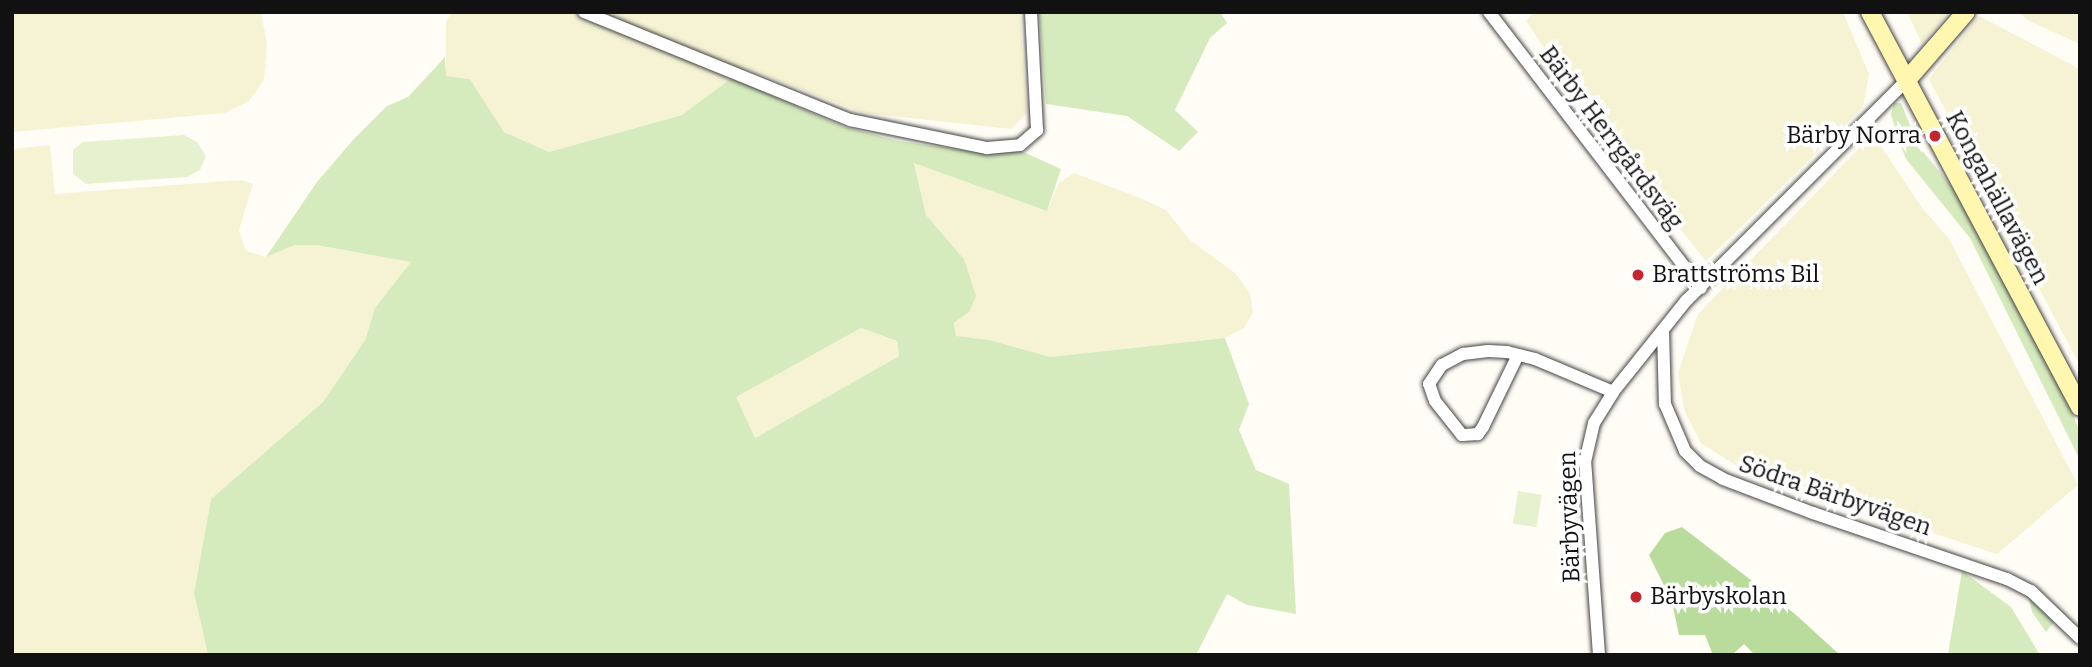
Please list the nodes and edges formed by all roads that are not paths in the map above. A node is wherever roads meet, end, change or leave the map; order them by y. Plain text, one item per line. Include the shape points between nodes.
1 (584, 12) edge
2 (1031, 12) edge
3 (1489, 12) edge
4 (1870, 12) edge
5 (1966, 12) edge
6 (1906, 81) junction
7 (1701, 288) junction
8 (1663, 330) junction
9 (1518, 355) junction
10 (1614, 392) junction
11 (2080, 407) edge
12 (2080, 638) edge
13 (1599, 655) edge

1 - 2 street via 850,120 987,148 1020,145 1037,130
3 - 7 street, Bärby Herrgårdsväg
4 - 6 main road, Kongahällavägen
5 - 6 main road
6 - 7 street, Bärbyvägen
6 - 11 main road, Kongahällavägen
7 - 8 street, Bärbyvägen
8 - 10 street, Bärbyvägen
8 - 12 street, Södra Bärbyvägen via 1665,404 1685,451 1700,466 1800,508 2007,579 2031,591
9 - 9 street via 1483,428 1478,434 1462,435 1430,394 1432,376 1463,354
9 - 10 street via 1553,364
10 - 13 street, Bärbyvägen via 1594,424 1585,462

